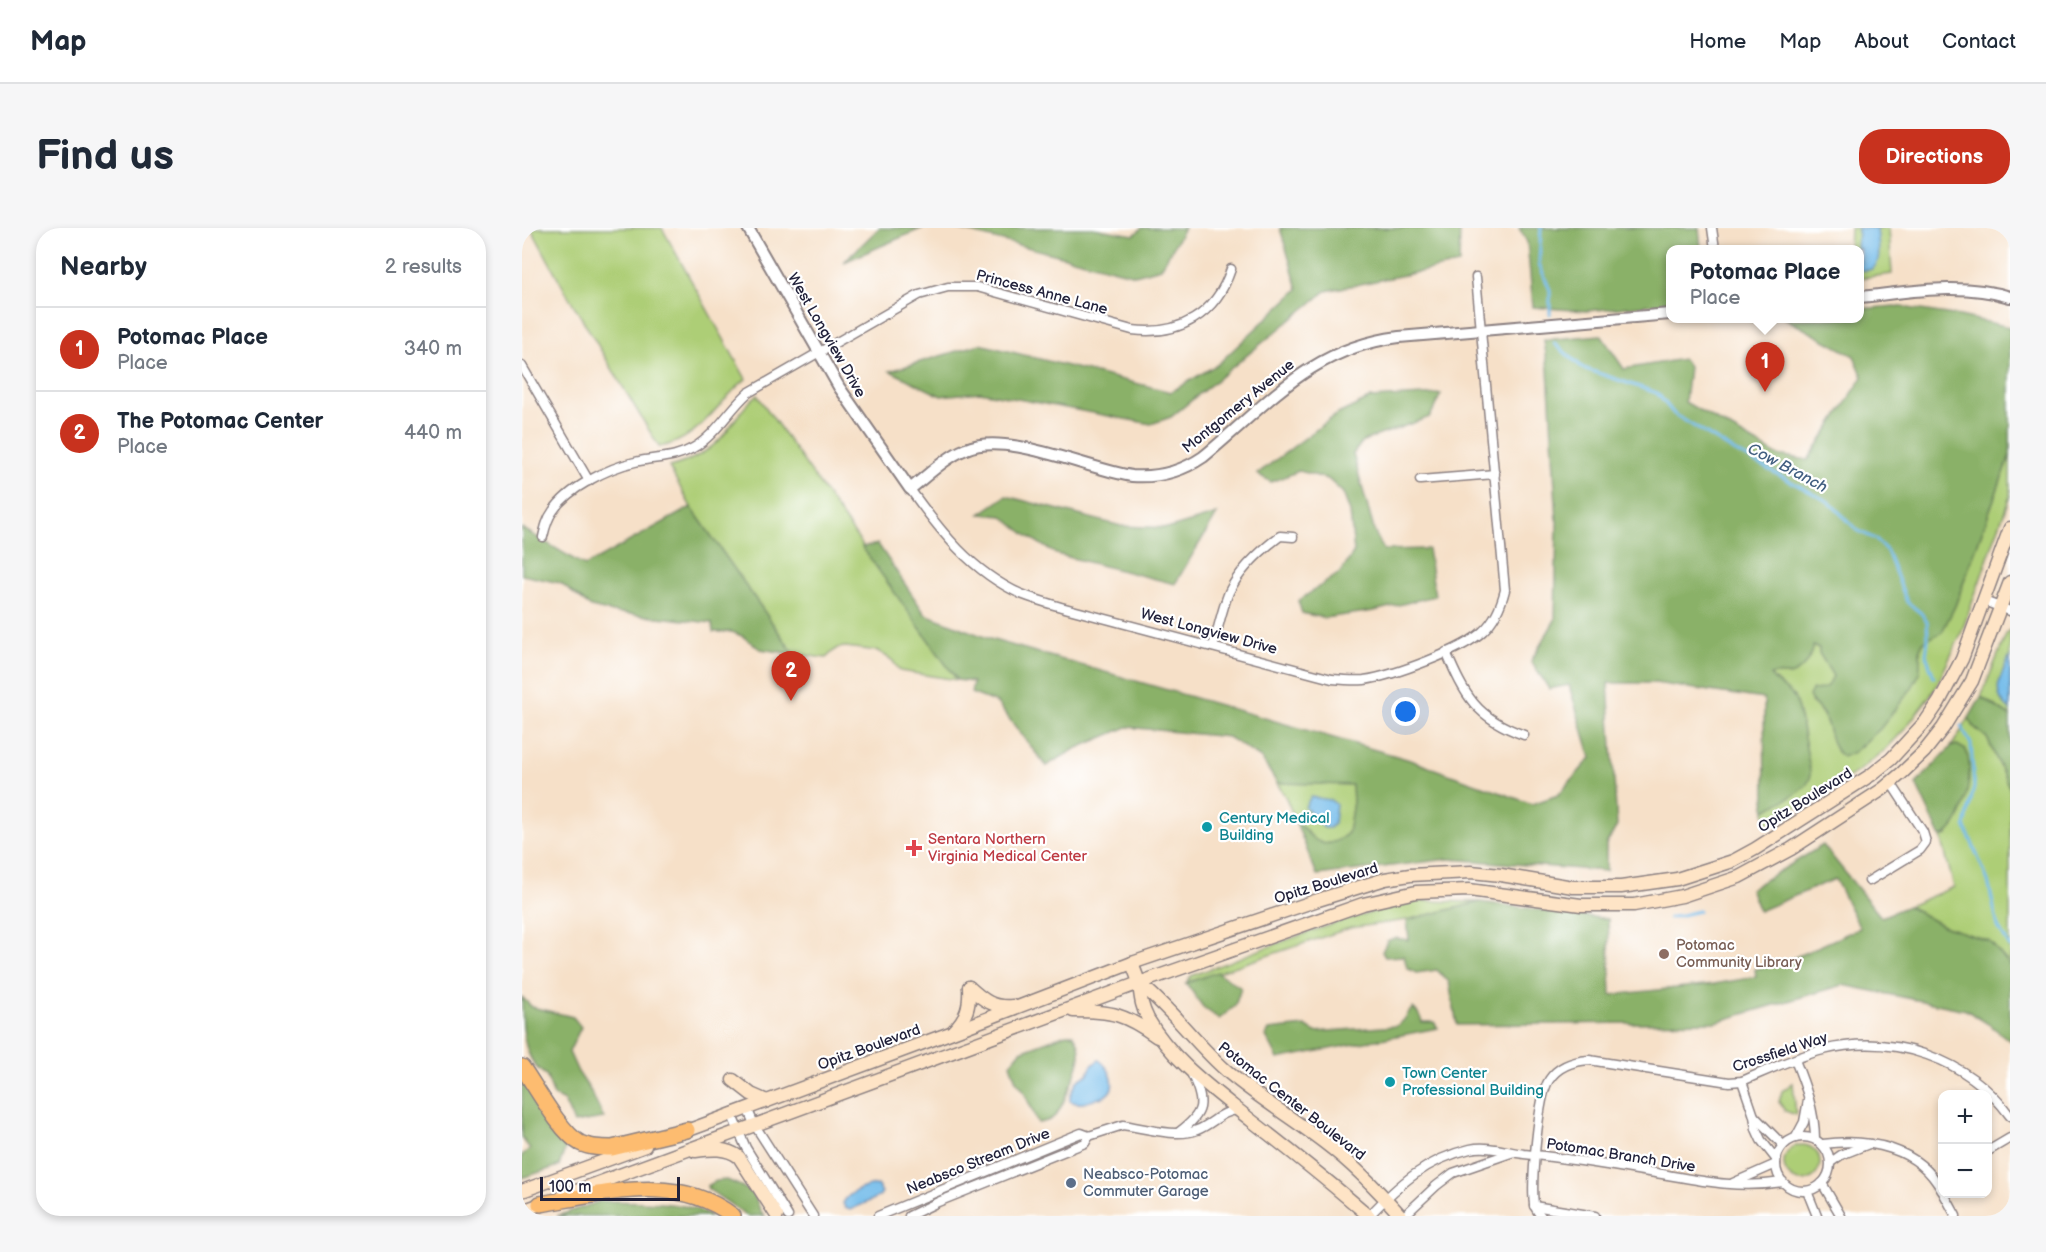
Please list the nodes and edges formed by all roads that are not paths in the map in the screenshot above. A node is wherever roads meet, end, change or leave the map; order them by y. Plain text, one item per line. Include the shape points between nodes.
1 (748, 228) edge
2 (1712, 228) edge
3 (1714, 245) edge
4 (1231, 269) dead end
5 (1476, 278) dead end
6 (1864, 297) edge
7 (2010, 297) edge
8 (1666, 314) edge
9 (1481, 330) junction
10 (819, 351) junction
11 (522, 366) edge
12 (1495, 474) junction
13 (1420, 480) dead end
14 (589, 481) junction
15 (910, 489) junction
16 (2010, 528) edge
17 (543, 537) dead end
18 (1293, 537) dead end
19 (2010, 582) edge
20 (1984, 602) junction
21 (2005, 609) edge
22 (1213, 647) junction
23 (1446, 652) junction
24 (1524, 735) dead end
25 (1891, 783) junction
26 (1869, 881) dead end
27 (1131, 963) junction
28 (1139, 983) junction
29 (1024, 1005) junction
30 (1066, 1011) junction
31 (950, 1033) junction
32 (1167, 1044) junction
33 (1795, 1060) junction
34 (522, 1067) edge
35 (1189, 1068) junction
36 (733, 1080) dead end
37 (1742, 1081) junction
38 (1808, 1100) junction
39 (767, 1101) junction
40 (747, 1108) junction
41 (1239, 1110) junction
42 (731, 1113) junction
43 (1754, 1116) junction
44 (2010, 1116) edge
45 (754, 1124) junction
46 (687, 1130) junction
47 (738, 1130) junction
48 (1179, 1132) junction
49 (1089, 1136) junction
50 (1796, 1137) junction
51 (1815, 1138) junction
52 (2010, 1138) edge
53 (1823, 1144) junction
54 (1870, 1144) junction
55 (1783, 1145) junction
56 (1992, 1149) edge
57 (1512, 1153) junction
58 (670, 1155) junction
59 (1535, 1155) junction
60 (1776, 1162) junction
61 (1831, 1162) junction
62 (1938, 1178) edge
63 (1783, 1182) junction
64 (1822, 1183) junction
65 (1726, 1185) junction
66 (528, 1189) edge
67 (1807, 1191) junction
68 (1385, 1198) junction
69 (1946, 1198) edge
70 (540, 1204) junction
71 (1534, 1206) junction
72 (522, 1210) edge
73 (733, 1216) edge
74 (777, 1216) edge
75 (788, 1216) edge
76 (813, 1216) edge
77 (878, 1216) edge
78 (909, 1216) edge
79 (1369, 1216) edge
80 (1402, 1216) edge
81 (1541, 1216) edge
82 (1595, 1216) edge
83 (1817, 1216) edge
84 (1841, 1216) edge
85 (1956, 1216) edge

1 - 10 street, West Longview Drive
2 - 3 street
4 - 10 street, Princess Anne Lane via 1222,292 1206,310 1169,329 1132,330 977,287 955,286 919,295
5 - 9 street, West Longview Drive
6 - 7 street via 1955,288
8 - 9 street, Montgomery Avenue
9 - 12 street, West Longview Drive
9 - 15 street, Montgomery Avenue via 1388,339 1333,355 1300,375 1203,457 1174,472 1132,477 1017,446 987,443 962,450
10 - 14 street, Princess Anne Lane via 748,393 711,435 691,449 634,462
10 - 15 street, West Longview Drive via 854,410
11 - 14 street
12 - 13 street
12 - 23 street, West Longview Drive via 1505,584 1502,601 1483,631
14 - 17 street, Princess Anne Lane via 552,512
15 - 22 street, West Longview Drive via 937,528 961,553 1020,593
16 - 20 main road, Opitz Boulevard
18 - 22 street via 1280,536 1258,553 1242,573 1229,592
19 - 21 main road, Opitz Boulevard
20 - 21 street
20 - 27 main road, Opitz Boulevard via 1951,681 1909,741 1858,784 1733,861 1677,879 1621,887 1573,887 1471,872 1410,875 1360,886
21 - 25 main road, Opitz Boulevard via 1960,703 1924,752
22 - 23 street, West Longview Drive via 1332,679 1353,681 1396,672
23 - 24 street via 1475,707 1497,724
25 - 26 street via 1925,834 1926,842 1920,850
25 - 28 main road, Opitz Boulevard via 1749,873 1682,897 1635,905 1601,905 1478,891 1416,892 1363,904
27 - 28 main road, Potomac Center Boulevard
27 - 29 main road, Opitz Boulevard
28 - 30 main road, Opitz Boulevard
28 - 32 main road, Potomac Center Boulevard via 1145,1013
28 - 68 main road, Potomac Center Boulevard via 1154,994 1216,1062 1328,1144
29 - 31 main road, Opitz Boulevard
29 - 31 main road via 995,1005 969,987 968,1010
30 - 32 main road via 1119,1015
30 - 45 main road, Opitz Boulevard
31 - 39 main road, Opitz Boulevard
32 - 35 main road, Potomac Center Boulevard
33 - 37 street, Crossfield Way
33 - 38 street
33 - 44 street, Crossfield Way via 1822,1050 1858,1045 1920,1052 1963,1071 1994,1096
34 - 46 highway via 561,1125 584,1145 612,1148
35 - 41 main road, Potomac Center Boulevard
35 - 48 street via 1201,1104 1195,1118
36 - 39 main road
37 - 43 street
37 - 59 street, Crossfield Way via 1729,1083 1577,1060 1559,1069 1548,1081
38 - 50 street
38 - 51 street
39 - 40 main road, Opitz Boulevard
40 - 42 main road, Opitz Boulevard
40 - 45 street
41 - 48 street, Neabsco Stream Drive via 1220,1114 1195,1131
41 - 79 main road, Potomac Center Boulevard
42 - 46 main road, Opitz Boulevard
42 - 47 street
43 - 55 street
43 - 60 street via 1761,1140
45 - 47 main road, Opitz Boulevard
45 - 76 street
46 - 66 main road, Opitz Boulevard
47 - 58 main road, Opitz Boulevard
47 - 75 street
48 - 49 street, Neabsco Stream Drive via 1124,1125
49 - 77 street, Neabsco Stream Drive via 1081,1133
49 - 78 street, Neabsco Stream Drive via 1085,1143
50 - 51 street
50 - 55 street
51 - 53 street
52 - 56 street
53 - 54 street
53 - 61 street
54 - 61 street
54 - 62 street via 1906,1154
55 - 60 street
57 - 59 street, Potomac Branch Drive
57 - 68 street, Potomac Branch Drive via 1472,1148 1453,1154 1420,1168
57 - 80 street, Potomac Branch Drive via 1453,1173
58 - 70 main road, Opitz Boulevard
58 - 74 main road via 711,1149 735,1154 746,1164
59 - 65 street, Potomac Branch Drive
59 - 71 street, Crossfield Way
60 - 63 street
60 - 65 street
61 - 64 street
63 - 65 street, Potomac Branch Drive
63 - 67 street
64 - 67 street
64 - 84 street
67 - 83 street
68 - 79 street, Potomac Branch Drive
68 - 80 main road, Potomac Center Boulevard
69 - 85 street
70 - 72 main road, Opitz Boulevard
70 - 73 highway via 632,1189 665,1189 698,1197
71 - 81 street
71 - 82 street

